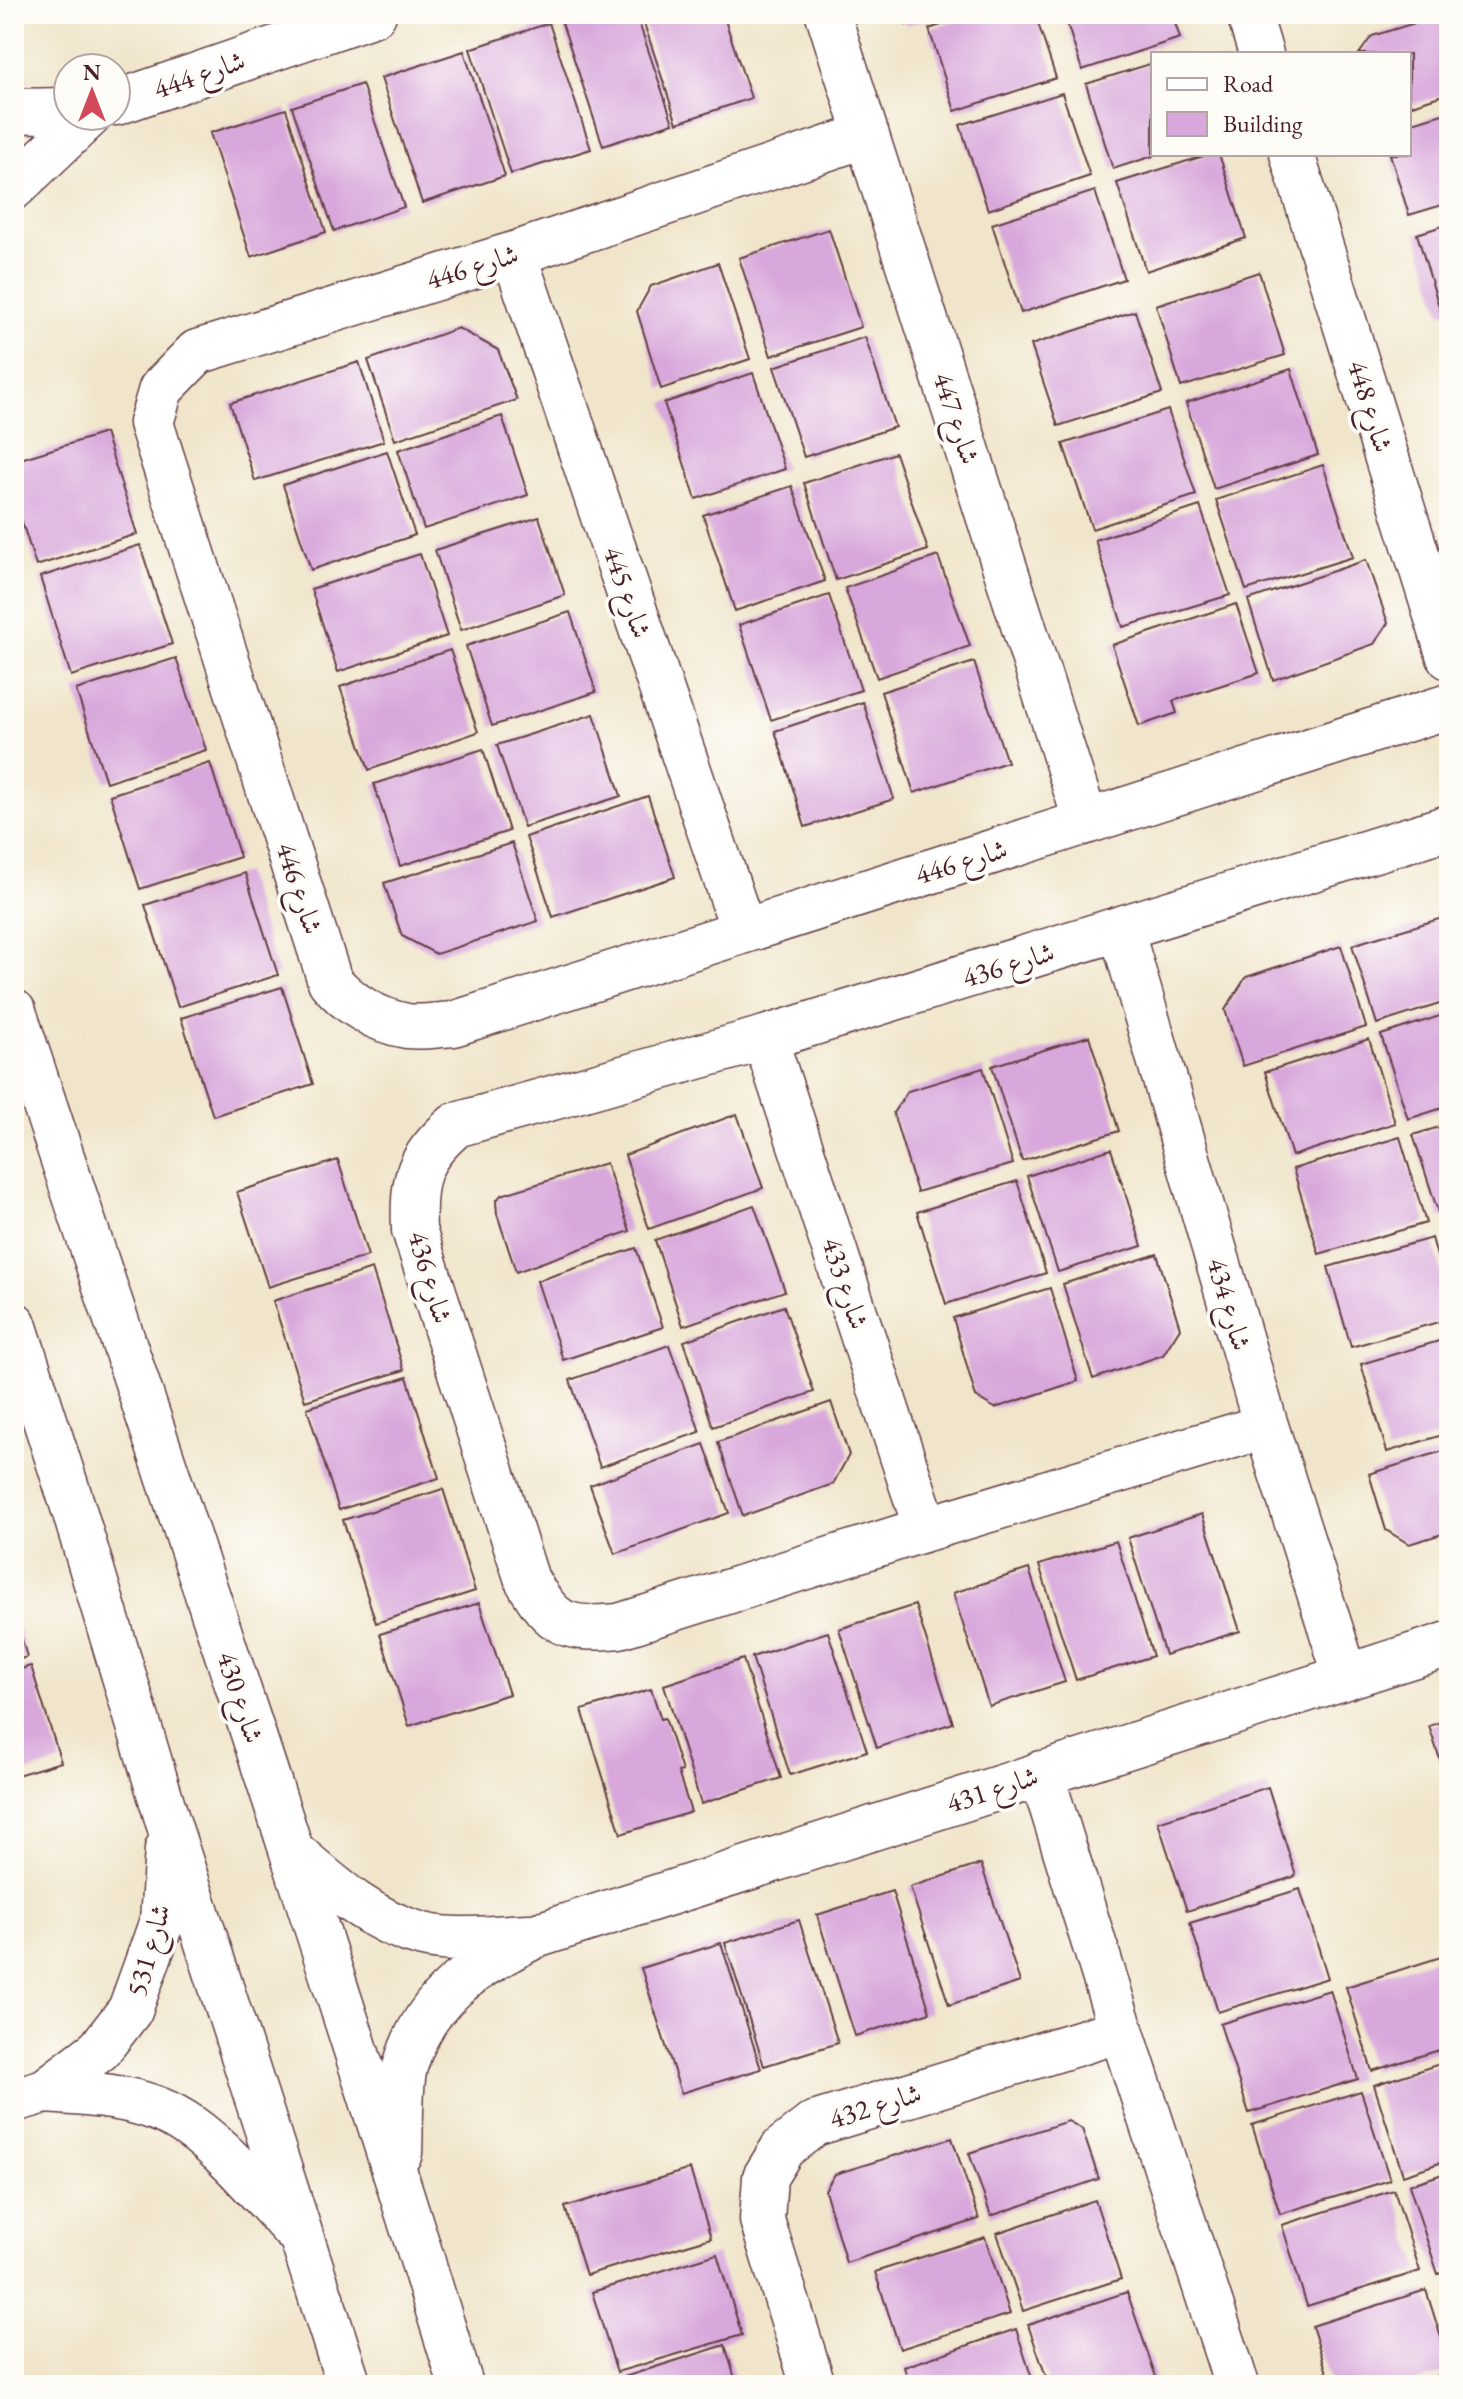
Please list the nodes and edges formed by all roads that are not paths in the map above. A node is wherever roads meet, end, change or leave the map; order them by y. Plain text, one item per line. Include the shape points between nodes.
1 (374, 14) edge
2 (828, 14) edge
3 (1249, 14) edge
4 (1260, 52) edge
5 (132, 97) edge
6 (52, 110) edge
7 (14, 111) edge
8 (72, 132) edge
9 (867, 135) junction
10 (1293, 156) edge
11 (14, 187) edge
12 (514, 254) junction
13 (1449, 657) edge
14 (1449, 706) edge
15 (1086, 822) junction
16 (1449, 827) edge
17 (1121, 929) junction
18 (743, 930) junction
19 (14, 1012) edge
20 (765, 1038) junction
21 (14, 1324) edge
22 (1266, 1426) junction
23 (926, 1529) junction
24 (1449, 1644) edge
25 (1346, 1677) junction
26 (1041, 1773) junction
27 (167, 1819) junction
28 (292, 1851) junction
29 (535, 1936) junction
30 (1121, 2030) junction
31 (29, 2096) edge
32 (398, 2179) junction
33 (302, 2239) junction
34 (349, 2385) edge
35 (461, 2385) edge
36 (813, 2385) edge
37 (1237, 2385) edge

1 - 5 street, شارع 444
2 - 9 street, شارع 447
3 - 4 street
6 - 7 street
8 - 11 street
9 - 12 street, شارع 446
9 - 15 street, شارع 447
10 - 13 street, شارع 448
12 - 18 street, شارع 445
12 - 18 street, شارع 446 via 197,352 161,389 151,423 330,981 345,999 372,1014 407,1026 453,1024
14 - 15 street, شارع 446
15 - 18 street, شارع 446
16 - 17 street, شارع 436
17 - 20 street, شارع 436
17 - 22 street, شارع 434
19 - 28 street, شارع 430
20 - 23 street, شارع 433
20 - 23 street, شارع 436 via 456,1125 432,1145 421,1167 413,1199 414,1230 527,1580 542,1606 565,1625 619,1626
21 - 27 street
22 - 23 street, شارع 436
22 - 25 street, شارع 434
24 - 25 street, شارع 431
25 - 26 street, شارع 431
26 - 29 street, شارع 431
26 - 30 street
27 - 31 street, شارع 531 via 162,1921 130,2010 99,2050
27 - 33 street
28 - 29 street, شارع 431 via 351,1902 423,1935
28 - 32 street, شارع 430
29 - 32 street, شارع 431 via 456,1983 428,2015 404,2069
30 - 36 street, شارع 432 via 814,2124 783,2148 765,2177 762,2220
30 - 37 street
31 - 33 street, شارع 531 via 100,2094 148,2106 186,2124 233,2164
32 - 35 street, شارع 430
33 - 34 street

